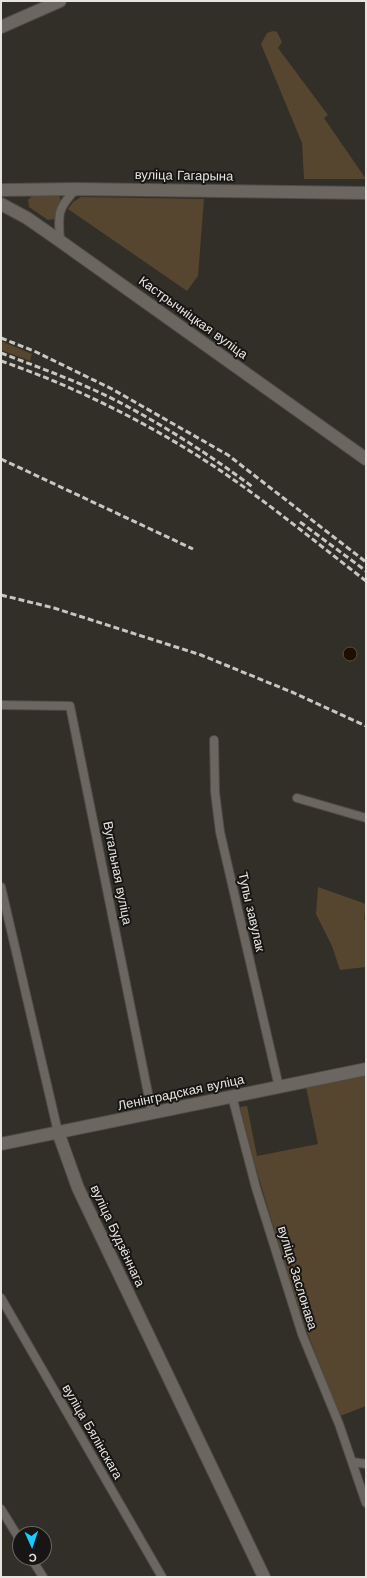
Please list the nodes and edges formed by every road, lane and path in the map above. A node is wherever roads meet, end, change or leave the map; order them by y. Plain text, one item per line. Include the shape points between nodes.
1 (60, 1) edge
2 (1, 27) edge
3 (76, 189) junction
4 (1, 190) edge
5 (366, 192) edge
6 (1, 204) edge
7 (60, 241) junction
8 (366, 459) edge
9 (1, 705) edge
10 (214, 740) dead end
11 (297, 798) dead end
12 (366, 818) edge
13 (1, 886) edge
14 (366, 1069) edge
15 (278, 1087) junction
16 (232, 1096) junction
17 (152, 1113) junction
18 (58, 1132) junction
19 (1, 1144) edge
20 (1, 1298) edge
21 (353, 1462) junction
22 (366, 1464) edge
23 (366, 1503) edge
24 (1, 1509) edge
25 (12, 1527) edge
26 (36, 1566) edge
27 (43, 1577) edge
28 (162, 1577) edge
29 (264, 1577) edge

1 - 2 street
3 - 4 street, вуліца Гагарына
3 - 5 street, вуліца Гагарына
3 - 7 street via 60,208
6 - 7 street, Кастрычніцкая вуліца
7 - 8 street, Кастрычніцкая вуліца
9 - 17 street, Вугальная вуліца via 70,706
10 - 15 street, Тупы завулак via 215,792 220,832
11 - 12 street
13 - 18 street, вуліца Будзённага
14 - 15 street, Ленінградская вуліца
15 - 16 street, Ленінградская вуліца
16 - 17 street, Ленінградская вуліца
16 - 21 street, вуліца Заслонава via 256,1188 302,1334
17 - 18 street, Ленінградская вуліца
18 - 19 street, Ленінградская вуліца
18 - 29 street, вуліца Будзённага via 78,1188
20 - 28 street, вуліца Бялінскага
21 - 22 street
21 - 23 street, вуліца Заслонава
24 - 25 street
26 - 27 street

